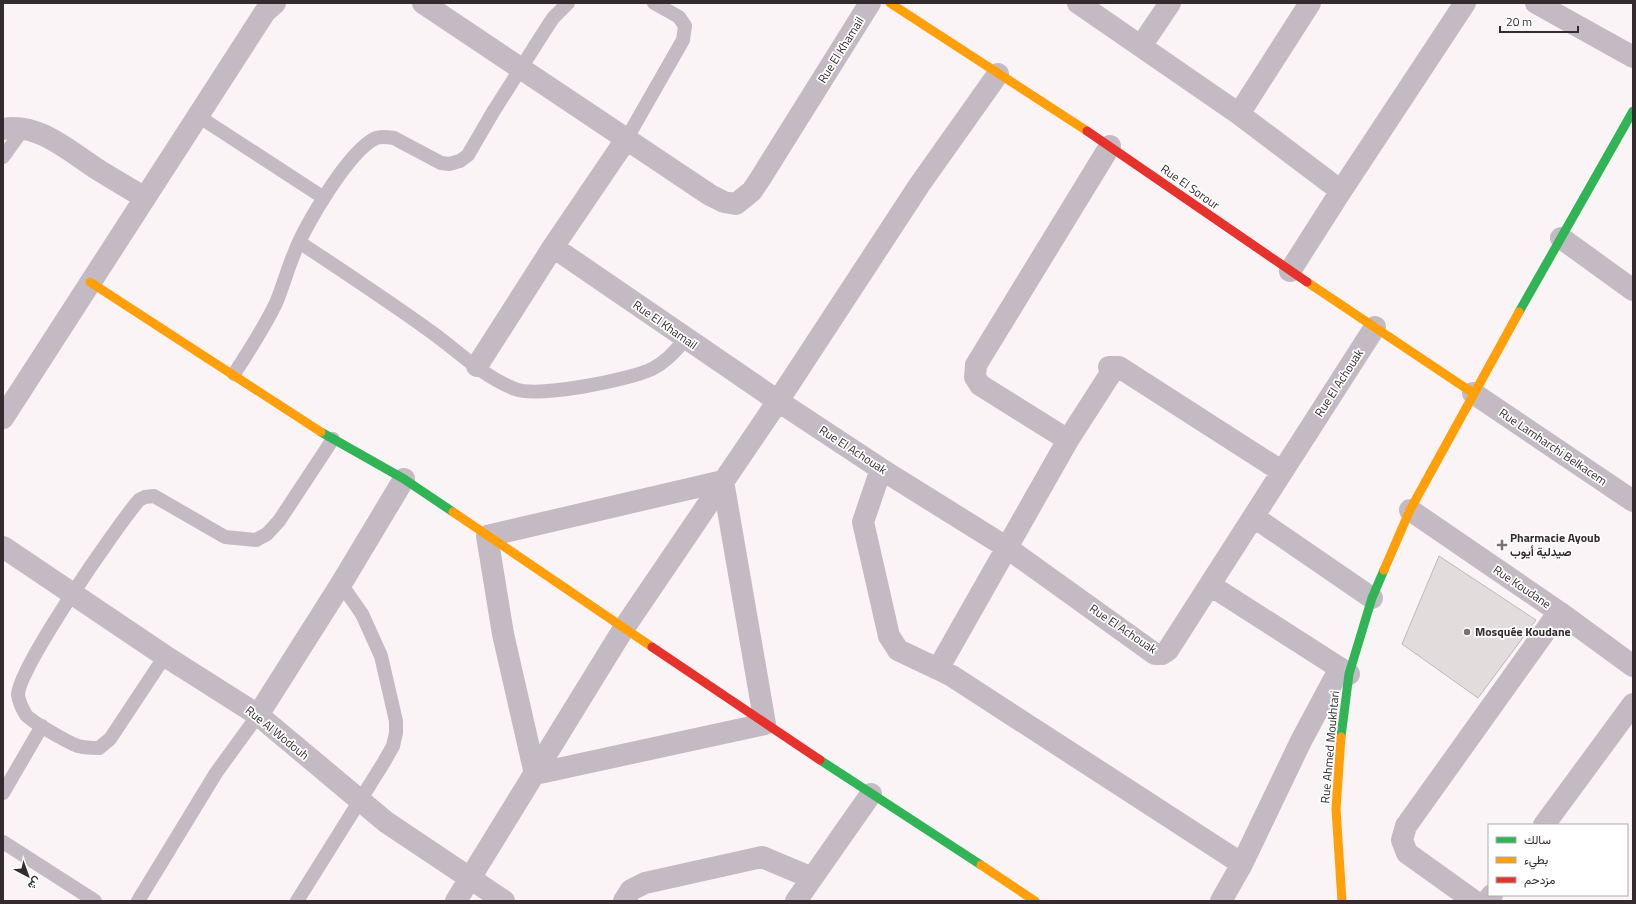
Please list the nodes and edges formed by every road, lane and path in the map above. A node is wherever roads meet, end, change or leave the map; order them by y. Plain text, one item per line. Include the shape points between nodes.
1 (423, 3) edge
2 (568, 3) edge
3 (654, 3) edge
4 (870, 3) edge
5 (890, 3) edge
6 (1078, 3) edge
7 (1170, 3) edge
8 (1310, 3) edge
9 (1465, 3) edge
10 (1536, 3) edge
11 (268, 6) edge
12 (1141, 46) junction
13 (1633, 57) edge
14 (520, 68) junction
15 (998, 74) junction
16 (1633, 111) edge
17 (1239, 114) junction
18 (198, 116) junction
19 (13, 128) edge
20 (627, 138) junction
21 (1110, 146) junction
22 (3, 157) edge
23 (1341, 191) junction
24 (145, 198) junction
25 (324, 198) junction
26 (1561, 238) junction
27 (299, 242) junction
28 (553, 247) junction
29 (1290, 271) junction
30 (90, 282) junction
31 (1633, 290) edge
32 (1375, 327) junction
33 (686, 339) junction
34 (477, 366) junction
35 (234, 374) junction
36 (1474, 393) junction
37 (778, 401) junction
38 (3, 418) edge
39 (333, 439) junction
40 (1068, 440) junction
41 (881, 469) junction
42 (1281, 471) junction
43 (404, 479) junction
44 (723, 481) junction
45 (1633, 501) edge
46 (1410, 510) junction
47 (1254, 517) junction
48 (488, 536) junction
49 (1006, 546) junction
50 (3, 547) edge
51 (341, 584) junction
52 (1210, 584) junction
53 (73, 594) junction
54 (1372, 598) junction
55 (1560, 612) junction
56 (624, 628) junction
57 (165, 656) junction
58 (1633, 666) edge
59 (938, 669) junction
60 (1344, 671) junction
61 (1633, 704) edge
62 (258, 715) junction
63 (765, 724) junction
64 (42, 726) junction
65 (535, 774) junction
66 (3, 793) edge
67 (871, 794) junction
68 (360, 802) junction
69 (1545, 824) edge
70 (3, 842) edge
71 (1242, 864) junction
72 (470, 878) junction
73 (812, 878) junction
74 (95, 901) edge
75 (138, 901) edge
76 (297, 901) edge
77 (456, 901) edge
78 (504, 901) edge
79 (624, 901) edge
80 (796, 901) edge
81 (1035, 901) edge
82 (1221, 901) edge
83 (1342, 901) edge
84 (1474, 901) edge

1 - 14 street
2 - 14 lane via 553,18
3 - 20 lane via 680,17 685,26 683,40
4 - 20 street, Rue El Khamail via 756,185 736,204 724,202
5 - 15 street, Rue El Sorour
6 - 12 street
7 - 12 street
8 - 17 street
9 - 23 street
10 - 13 street
11 - 18 street
12 - 17 street
14 - 20 street
14 - 25 lane via 464,158 449,164 441,163 394,138 375,139 354,156
15 - 21 street, Rue El Sorour
15 - 37 street via 920,184
16 - 26 street, Rue Ahmed Moukhtari
17 - 23 street
18 - 24 street
18 - 25 lane
19 - 22 lane
19 - 24 street via 54,141
20 - 28 street
21 - 29 street, Rue El Sorour
21 - 40 street via 976,365 974,377 980,385
23 - 29 street
24 - 30 street
25 - 27 lane
26 - 31 street
26 - 36 street, Rue Ahmed Moukhtari
27 - 34 lane via 428,329
27 - 35 lane via 267,322
28 - 33 street, Rue El Khamail
28 - 34 street
29 - 32 street, Rue El Sorour
30 - 35 street
30 - 38 street
32 - 36 street, Rue El Sorour
32 - 42 street, Rue El Achouak
33 - 34 lane via 668,359 641,374 553,391 516,390
33 - 37 street, Rue El Khamail
35 - 39 street
36 - 45 street, Rue Lamharchi Belkacem
36 - 46 street, Rue Ahmed Moukhtari
37 - 41 street, Rue El Achouak
37 - 44 street
39 - 43 street
39 - 53 lane via 288,509 267,534 256,540 225,537 166,502 154,496 145,497 130,511
40 - 42 street via 1111,373 1109,367 1119,367
40 - 49 street
41 - 49 street, Rue El Achouak
41 - 59 street via 863,522 889,636 898,650
42 - 47 street, Rue El Achouak
43 - 48 street
43 - 51 street
44 - 48 street
44 - 56 street
44 - 63 street
46 - 54 street, Rue Ahmed Moukhtari
46 - 55 street, Rue Koudane
47 - 52 street, Rue El Achouak
47 - 54 street
48 - 56 street
48 - 65 street via 503,634
49 - 52 street, Rue El Achouak via 1156,654 1168,650
49 - 59 street
50 - 53 street, Rue Al Wodouh
51 - 62 street
51 - 68 lane via 362,614 381,656 396,721 393,746
52 - 60 street
53 - 57 street, Rue Al Wodouh
53 - 64 lane via 40,646 20,686 18,696 27,716
54 - 60 street, Rue Ahmed Moukhtari
55 - 58 street, Rue Koudane
55 - 84 street via 1406,826 1402,840 1407,852
56 - 63 street
56 - 65 street
57 - 62 street, Rue Al Wodouh
57 - 64 lane via 114,734 99,748 77,745
59 - 71 street
60 - 71 street via 1297,747
60 - 83 street, Rue Ahmed Moukhtari via 1336,809
61 - 69 street
62 - 68 street, Rue Al Wodouh
62 - 75 lane via 216,774
63 - 65 street
63 - 67 street
64 - 66 lane
65 - 72 street
67 - 73 street
67 - 81 street
68 - 72 street, Rue Al Wodouh
68 - 76 lane
70 - 74 lane
71 - 82 street
72 - 77 street
72 - 78 street, Rue Al Wodouh
73 - 79 street via 762,857 645,883 631,890
73 - 80 street

